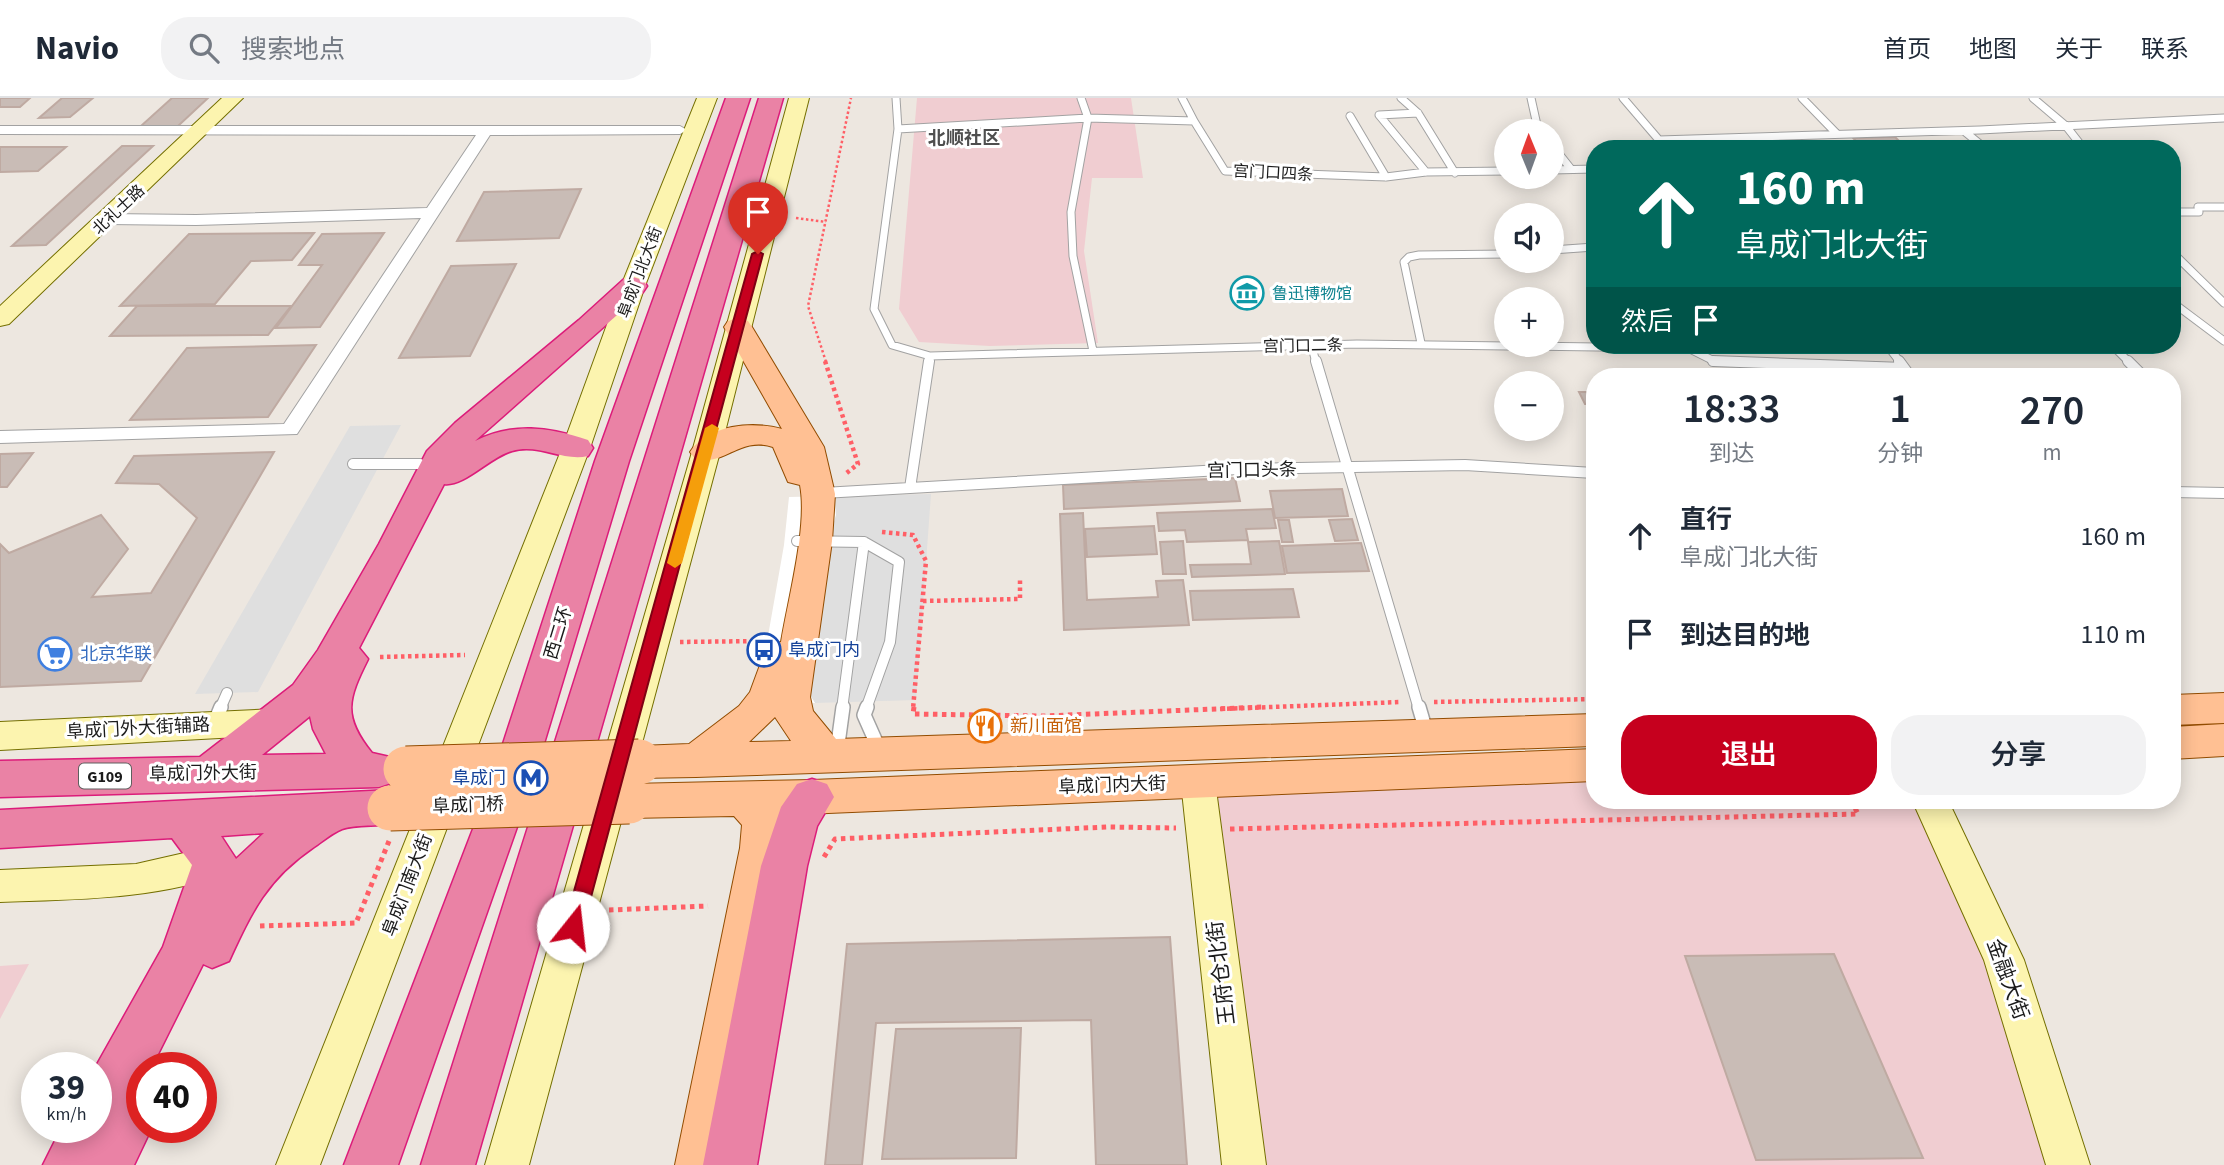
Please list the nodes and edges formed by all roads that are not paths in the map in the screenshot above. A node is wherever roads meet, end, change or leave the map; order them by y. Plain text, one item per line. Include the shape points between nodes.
1 (233, 98) edge
2 (707, 98) edge
3 (737, 98) edge
4 (771, 98) edge
5 (799, 98) edge
6 (896, 98) edge
7 (1081, 98) edge
8 (1182, 98) edge
9 (1401, 98) edge
10 (1531, 98) edge
11 (1622, 98) edge
12 (1802, 98) edge
13 (2033, 98) edge
14 (1418, 113) junction
15 (1350, 116) dead end
16 (1088, 118) junction
17 (2224, 118) edge
18 (1536, 119) edge
19 (1194, 121) junction
20 (2066, 126) junction
21 (201, 128) junction
22 (0, 130) edge
23 (680, 130) dead end
24 (898, 130) junction
25 (486, 131) junction
26 (1964, 131) junction
27 (1838, 134) junction
28 (1659, 140) edge
29 (1746, 140) edge
30 (1975, 140) edge
31 (2077, 140) edge
32 (757, 144) junction
33 (1564, 160) edge
34 (1564, 169) edge
35 (1571, 169) junction
36 (1586, 169) edge
37 (1426, 172) junction
38 (1494, 172) edge
39 (1455, 173) junction
40 (1386, 177) junction
41 (777, 182) junction
42 (2224, 207) edge
43 (2181, 212) edge
44 (432, 214) junction
45 (107, 219) junction
46 (1586, 248) edge
47 (1564, 249) edge
48 (1494, 254) edge
49 (2181, 261) edge
50 (633, 286) junction
51 (2224, 303) edge
52 (2181, 309) edge
53 (0, 319) edge
54 (738, 327) junction
55 (2224, 341) edge
56 (1421, 343) junction
57 (1311, 344) junction
58 (1586, 348) edge
59 (1093, 351) junction
60 (1701, 354) edge
61 (2121, 354) edge
62 (930, 356) junction
63 (1843, 368) edge
64 (2135, 368) edge
65 (0, 437) edge
66 (591, 443) junction
67 (706, 452) junction
68 (354, 464) dead end
69 (420, 464) dead end
70 (1349, 468) junction
71 (1586, 473) edge
72 (910, 488) junction
73 (2181, 492) edge
74 (828, 493) junction
75 (2224, 493) edge
76 (806, 541) junction
77 (864, 542) junction
78 (228, 693) dead end
79 (2224, 708) edge
80 (2181, 710) edge
81 (1422, 719) junction
82 (276, 722) junction
83 (214, 724) junction
84 (1586, 729) edge
85 (0, 736) edge
86 (2224, 740) edge
87 (2181, 742) edge
88 (881, 753) junction
89 (696, 761) junction
90 (1586, 765) edge
91 (825, 769) junction
92 (361, 770) junction
93 (210, 773) junction
94 (0, 779) edge
95 (634, 781) junction
96 (1198, 782) junction
97 (398, 789) junction
98 (743, 798) junction
99 (1934, 809) edge
100 (335, 811) junction
101 (183, 819) junction
102 (0, 829) edge
103 (215, 862) junction
104 (0, 886) edge
105 (161, 1052) edge
106 (112, 1087) edge
107 (126, 1124) edge
108 (82, 1143) edge
109 (70, 1165) edge
110 (106, 1165) edge
111 (298, 1165) edge
112 (371, 1165) edge
113 (448, 1165) edge
114 (507, 1165) edge
115 (701, 1165) edge
116 (730, 1165) edge
117 (1244, 1165) edge
118 (2068, 1165) edge

1 - 21 street, 北礼士路
2 - 50 street, 阜成门北大街
3 - 66 highway, 西二环
4 - 32 highway
5 - 41 street
6 - 24 lane, 宫门口二条
7 - 16 lane
8 - 19 lane
9 - 14 lane
10 - 18 lane
11 - 28 lane
12 - 27 lane
13 - 20 lane
14 - 37 lane via 1380,115
14 - 39 lane
15 - 40 lane
16 - 19 lane
16 - 24 lane
16 - 59 lane via 1071,212 1073,256
17 - 20 lane
19 - 40 lane, 宫门口四条 via 1225,171
20 - 26 lane
20 - 31 lane
21 - 22 street
21 - 25 street
21 - 45 street, 北礼士路
23 - 25 street
24 - 62 lane, 宫门口二条 via 874,309 892,345
25 - 44 street
26 - 27 lane
26 - 30 lane
27 - 29 lane
32 - 41 highway
32 - 113 highway
33 - 35 lane
34 - 35 lane
35 - 36 lane
37 - 39 lane, 宫门口四条
37 - 40 lane, 宫门口四条
38 - 39 lane, 宫门口四条
41 - 54 street
42 - 43 lane
44 - 45 street
44 - 65 street via 290,430
45 - 53 street, 北礼士路
46 - 47 lane
48 - 56 lane via 1419,255 1404,262
49 - 51 lane
50 - 66 street, 阜成门北大街
50 - 82 highway via 439,459 332,661 307,696
52 - 55 lane
54 - 67 street
54 - 74 main road via 808,447
56 - 57 lane, 宫门口二条
56 - 58 lane, 宫门口二条
57 - 59 lane, 宫门口二条
57 - 70 lane
59 - 62 lane, 宫门口二条
60 - 63 lane via 1714,360
61 - 64 lane
62 - 72 lane
66 - 92 highway via 514,438 477,452 446,475 332,698 330,718 337,741
66 - 111 street, 阜成门南大街
66 - 112 highway, 西二环 via 509,790
67 - 76 main road via 735,436 764,433 786,441 797,464
67 - 114 street
68 - 69 lane
70 - 71 lane, 宫门口头条 via 1465,465
70 - 72 lane, 宫门口头条 via 1238,469
70 - 81 lane
72 - 74 lane, 宫门口头条
73 - 75 lane
74 - 76 main road
76 - 77 lane
76 - 89 main road via 768,698 753,717
76 - 91 main road via 791,697 794,716
77 - 88 lane via 899,562 890,642 864,715
77 - 91 lane
78 - 83 lane
79 - 80 main road
81 - 84 main road, 阜成门内大街
81 - 88 main road, 阜成门内大街
82 - 83 street, 阜成门外大街辅路
82 - 93 highway
83 - 85 street, 阜成门外大街辅路
86 - 87 main road
88 - 91 main road, 阜成门内大街
89 - 91 main road, 阜成门内大街
89 - 95 main road, 阜成门内大街
90 - 96 main road, 阜成门内大街
91 - 96 main road, 阜成门内大街
91 - 98 main road, 阜成门内大街
91 - 116 highway via 796,820 784,866
92 - 93 highway, 阜成门外大街 / G109
92 - 97 highway, 阜成门外大街 / G109
93 - 94 highway, 阜成门外大街 / G109
95 - 97 main road, 阜成门桥, bridge
95 - 98 main road, 阜成门内大街
96 - 117 street, 王府仓北街
97 - 100 highway
98 - 115 main road via 763,820 761,848
99 - 118 street, 金融大街 via 2004,960
100 - 101 highway
100 - 105 highway via 254,869
101 - 102 highway
101 - 103 highway
103 - 104 street via 136,880
103 - 106 highway via 207,900 184,954
107 - 110 highway
108 - 109 highway

